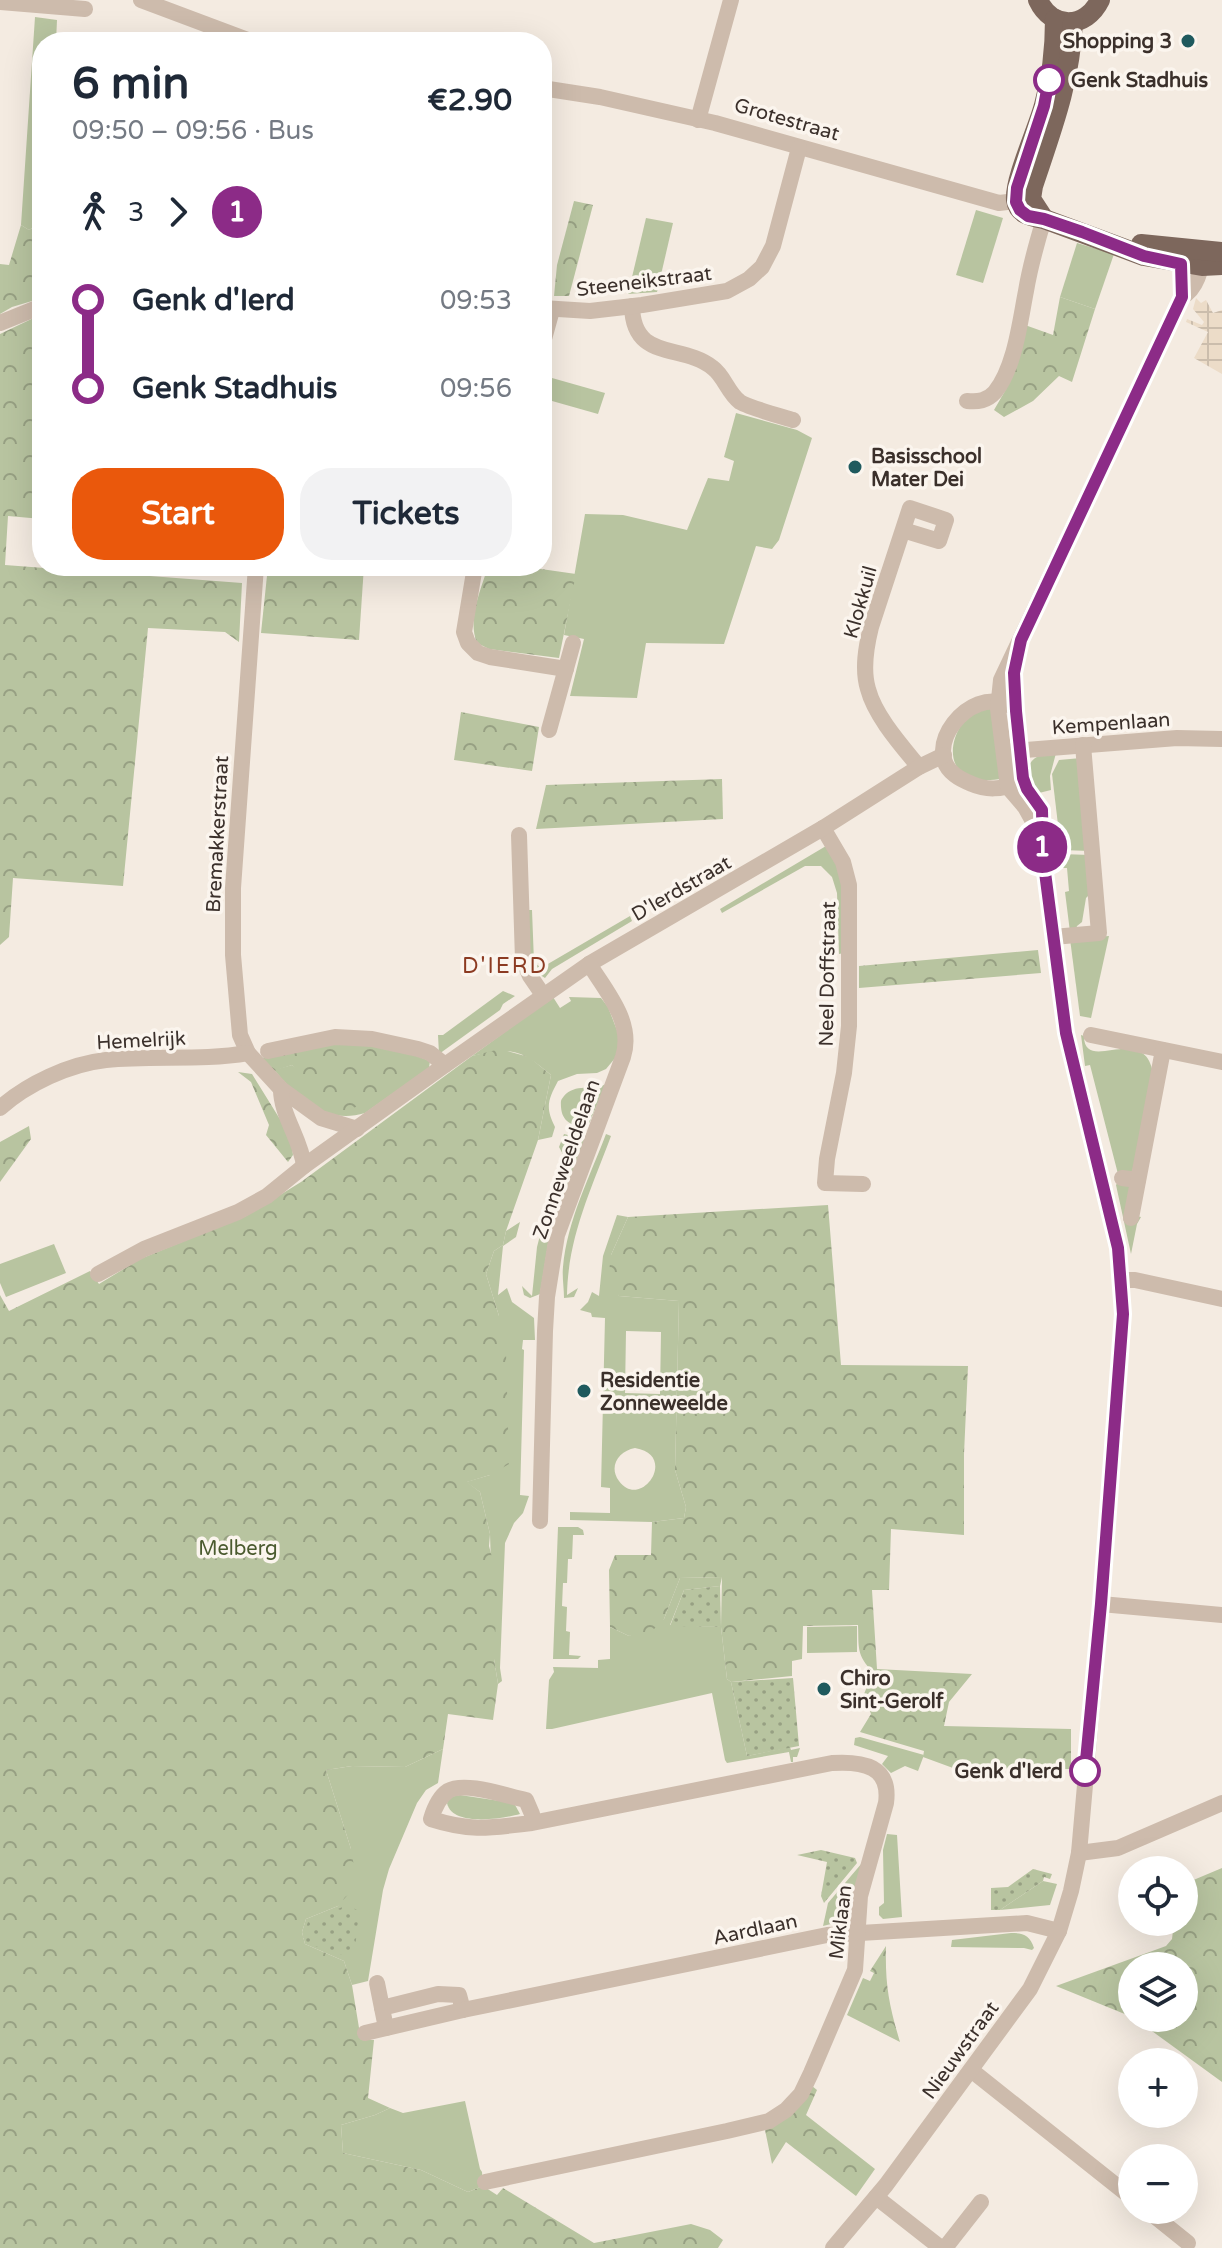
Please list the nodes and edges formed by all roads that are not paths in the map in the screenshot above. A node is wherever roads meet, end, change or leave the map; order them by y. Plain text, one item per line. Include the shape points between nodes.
1 (141, 0) edge
2 (731, 0) edge
3 (1038, 0) edge
4 (1100, 0) edge
5 (0, 2) edge
6 (85, 9) dead end
7 (1064, 20) junction
8 (226, 32) edge
9 (552, 90) edge
10 (698, 120) junction
11 (799, 148) junction
12 (1024, 201) junction
13 (1044, 219) junction
14 (1222, 252) edge
15 (1200, 259) edge
16 (632, 306) junction
17 (552, 309) edge
18 (32, 310) edge
19 (0, 323) edge
20 (967, 401) dead end
21 (793, 420) dead end
22 (903, 530) dead end
23 (255, 576) edge
24 (473, 576) edge
25 (1021, 640) junction
26 (573, 643) dead end
27 (566, 669) junction
28 (999, 701) junction
29 (1016, 711) junction
30 (549, 730) dead end
31 (1222, 739) edge
32 (1083, 745) junction
33 (1012, 751) junction
34 (944, 755) junction
35 (919, 767) junction
36 (1015, 782) junction
37 (823, 828) junction
38 (519, 835) dead end
39 (1053, 937) junction
40 (589, 964) junction
41 (543, 995) junction
42 (1091, 1035) dead end
43 (1163, 1050) junction
44 (268, 1051) dead end
45 (248, 1053) junction
46 (1222, 1062) edge
47 (445, 1065) junction
48 (281, 1089) junction
49 (0, 1108) edge
50 (357, 1129) junction
51 (304, 1166) junction
52 (863, 1184) dead end
53 (1131, 1218) dead end
54 (98, 1274) dead end
55 (1122, 1280) junction
56 (1222, 1299) edge
57 (540, 1521) dead end
58 (1101, 1604) junction
59 (1222, 1615) edge
60 (1222, 1803) edge
61 (532, 1823) junction
62 (1079, 1853) junction
63 (1059, 1931) junction
64 (856, 1934) junction
65 (377, 1983) dead end
66 (382, 2008) junction
67 (463, 2010) junction
68 (386, 2028) junction
69 (365, 2033) dead end
70 (971, 2070) junction
71 (485, 2182) dead end
72 (1118, 2187) edge
73 (876, 2197) junction
74 (981, 2202) dead end
75 (1164, 2224) edge
76 (1188, 2243) dead end
77 (833, 2248) edge
78 (943, 2248) edge

1 - 8 street
2 - 10 street
3 - 7 main road via 1044,10
4 - 7 main road via 1091,14
5 - 6 street
7 - 12 main road via 1017,188
9 - 10 street, Grotestraat
10 - 11 street, Grotestraat
11 - 12 street, Grotestraat via 999,203
11 - 16 street, Steeneikstraat via 773,246 762,267 727,291
12 - 13 main road
13 - 15 main road via 1144,256
13 - 20 street via 1006,372 994,393 981,402
14 - 15 main road
15 - 25 street
16 - 17 street, Steeneikstraat
16 - 21 street via 641,336 651,346 700,360 715,369 740,402
18 - 19 street
22 - 35 street, Klokkuil via 871,627 865,665 877,708
23 - 45 street, Bremakkerstraat via 233,888 235,987 240,1035
24 - 27 street via 464,632 468,643 490,657
25 - 28 street via 1001,680
25 - 29 street via 1014,673
26 - 27 street
27 - 30 street
28 - 29 street
28 - 33 street
28 - 34 street via 980,702 965,711 947,733
29 - 33 street
31 - 32 street, Kempenlaan
32 - 33 street, Kempenlaan
32 - 39 street via 1099,933
33 - 36 street
34 - 35 street, D'Ierdstraat
34 - 36 street via 953,774 978,786
35 - 37 street, D'Ierdstraat
36 - 39 street, Nieuwstraat via 1042,837
37 - 40 street, D'Ierdstraat
37 - 52 street, Neel Doffstraat via 843,862 849,885 849,1026 825,1183
38 - 41 street via 523,960
39 - 55 street, Nieuwstraat via 1066,1033
40 - 41 street, D'Ierdstraat
40 - 57 street, Zonneweeldelaan via 623,1021 627,1039 557,1235 547,1297
41 - 47 street, D'Ierdstraat
42 - 43 street
43 - 46 street
43 - 53 street via 1130,1179
44 - 47 street via 335,1037 372,1039 430,1053
45 - 48 street, Bremakkerstraat
45 - 49 street, Hemelrijk via 82,1064 12,1097
47 - 50 street, D'Ierdstraat
48 - 50 street, Bremakkerstraat via 321,1118
48 - 51 street, Bremakkerstraat
50 - 51 street, D'Ierdstraat
51 - 54 street, D'Ierdstraat via 238,1212 144,1249
55 - 56 street
55 - 58 street, Nieuwstraat
58 - 59 street
58 - 62 street, Nieuwstraat
60 - 62 street via 1118,1848
61 - 61 street, Miklaan via 526,1800 464,1787 448,1791 431,1819 482,1829
61 - 64 street, Miklaan via 832,1763 868,1767 882,1775 888,1788 860,1896
62 - 63 street, Nieuwstraat
63 - 64 street, Aardlaan via 1027,1923
63 - 70 street, Nieuwstraat via 1030,1989
64 - 67 street, Aardlaan via 827,1935
64 - 71 street, Miklaan via 855,1970 801,2094 786,2110 769,2121
65 - 66 street
66 - 67 street via 438,1994 459,1995
66 - 68 street
67 - 68 street, Aardlaan
68 - 69 street, Aardlaan
70 - 72 street
70 - 73 street, Nieuwstraat
73 - 77 street, Nieuwstraat
73 - 78 street
74 - 78 street
75 - 76 street

